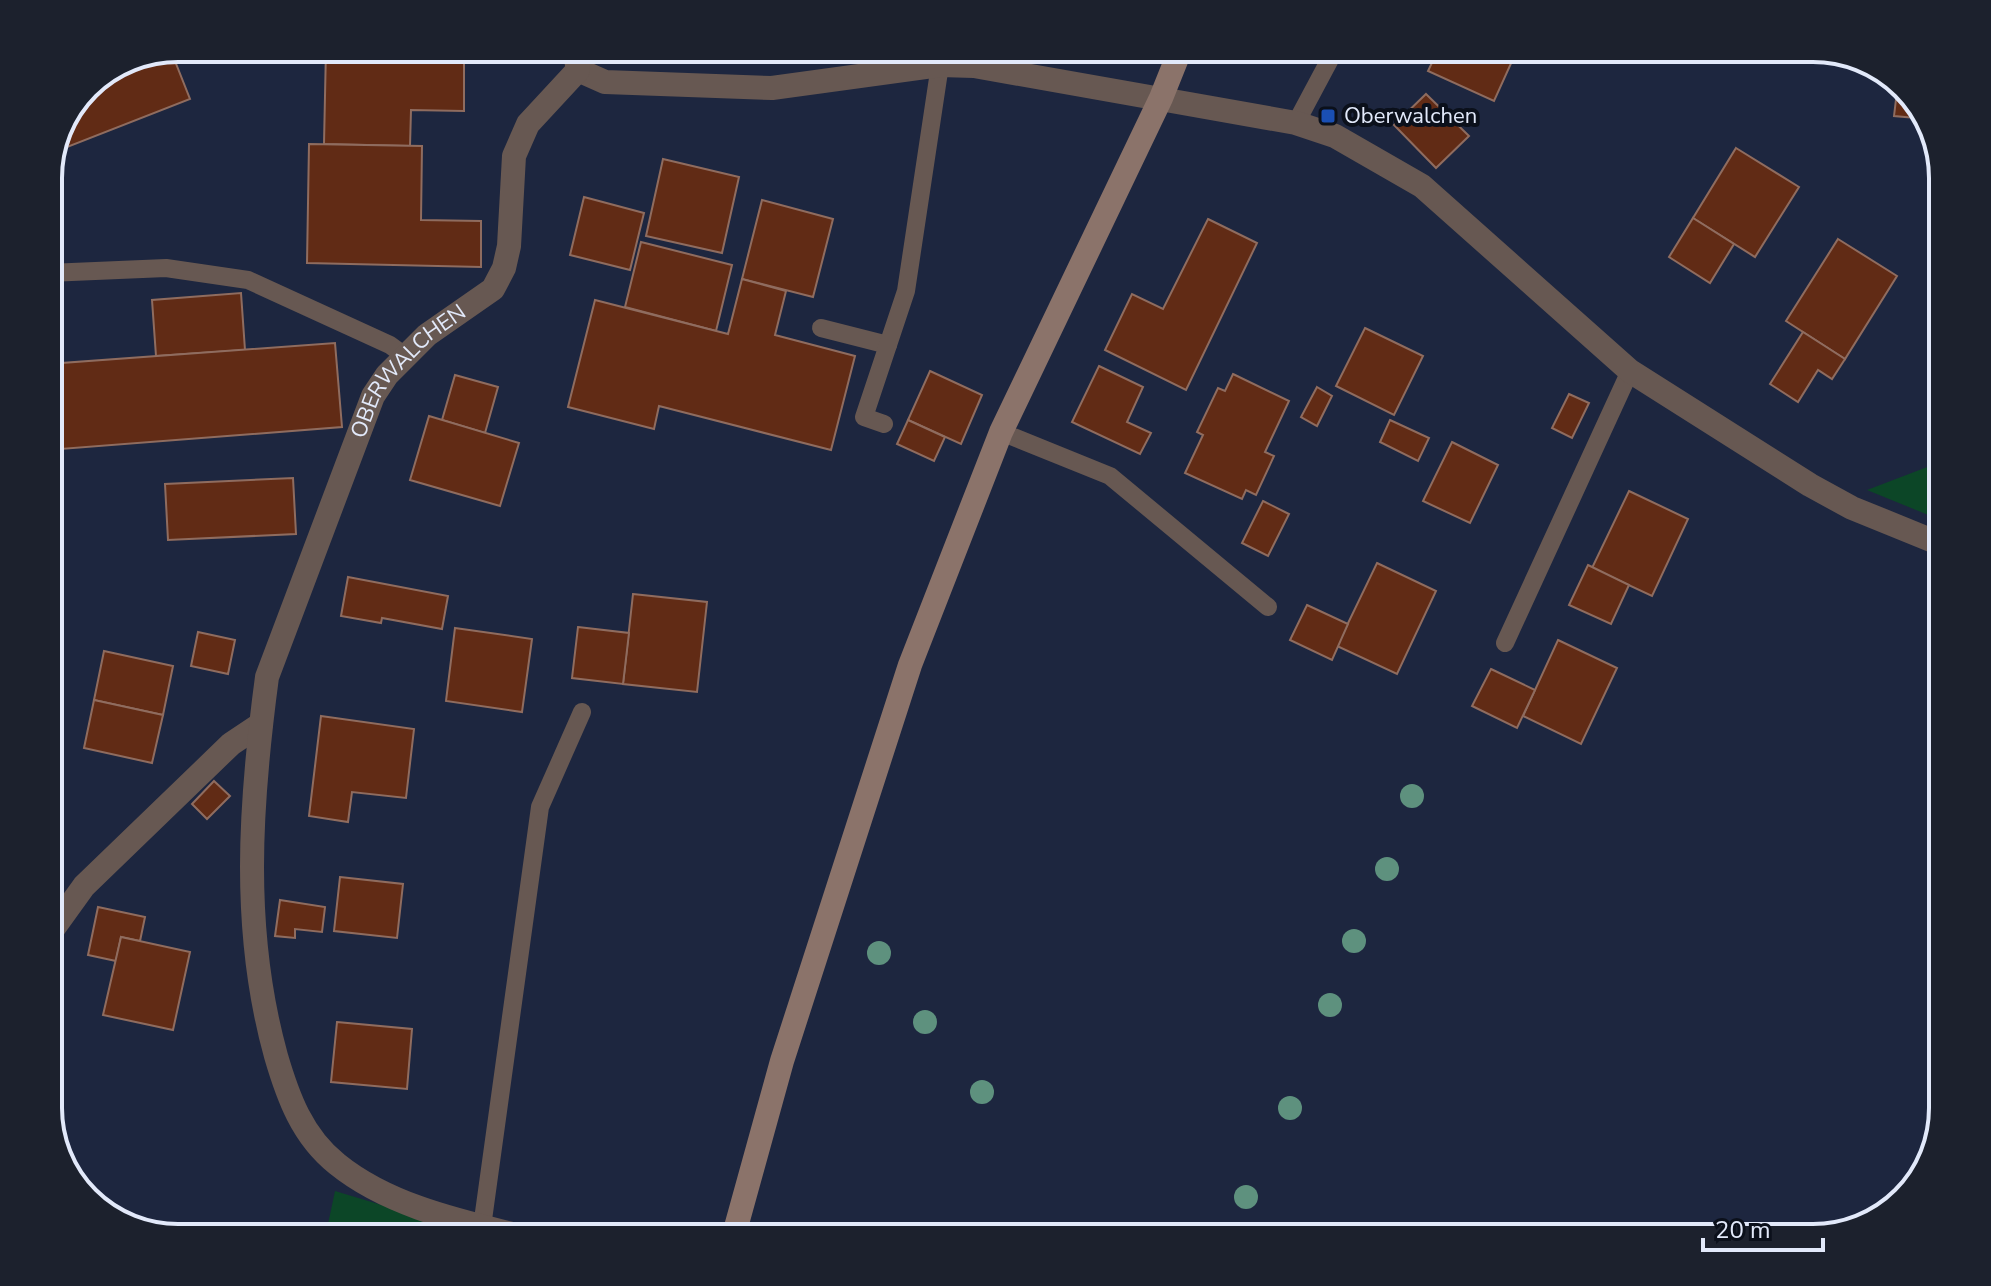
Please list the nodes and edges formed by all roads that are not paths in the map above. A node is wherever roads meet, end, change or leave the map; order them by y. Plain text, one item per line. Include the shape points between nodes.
1 (574, 62) edge
2 (580, 62) edge
3 (1175, 62) edge
4 (1329, 62) edge
5 (940, 65) junction
6 (1161, 98) junction
7 (1296, 123) junction
8 (62, 272) edge
9 (821, 328) dead end
10 (888, 345) junction
11 (405, 356) junction
12 (1630, 371) junction
13 (884, 424) dead end
14 (1001, 432) junction
15 (1929, 539) edge
16 (1268, 607) dead end
17 (1505, 643) dead end
18 (582, 712) dead end
19 (261, 724) junction
20 (62, 917) edge
21 (473, 1224) edge
22 (482, 1224) edge
23 (737, 1224) edge

1 - 11 street, OBERWALCHEN via 528,124 514,156 509,246 493,289
2 - 5 street via 605,82 772,88
3 - 6 main road
4 - 7 lane
5 - 6 street via 974,66
5 - 10 lane via 906,291
6 - 7 street
6 - 14 main road
7 - 12 street via 1335,136 1422,186
8 - 11 lane via 166,268 248,280
9 - 10 lane
10 - 13 lane via 864,417
11 - 19 street, OBERWALCHEN via 373,396 267,677
12 - 15 street via 1838,500
12 - 17 lane
14 - 16 lane via 1110,476
14 - 23 main road via 910,665 782,1061
18 - 22 lane via 540,807
19 - 20 street via 231,744 84,886
19 - 21 street, OBERWALCHEN via 251,858 255,955 268,1027 298,1119 315,1144 356,1178

